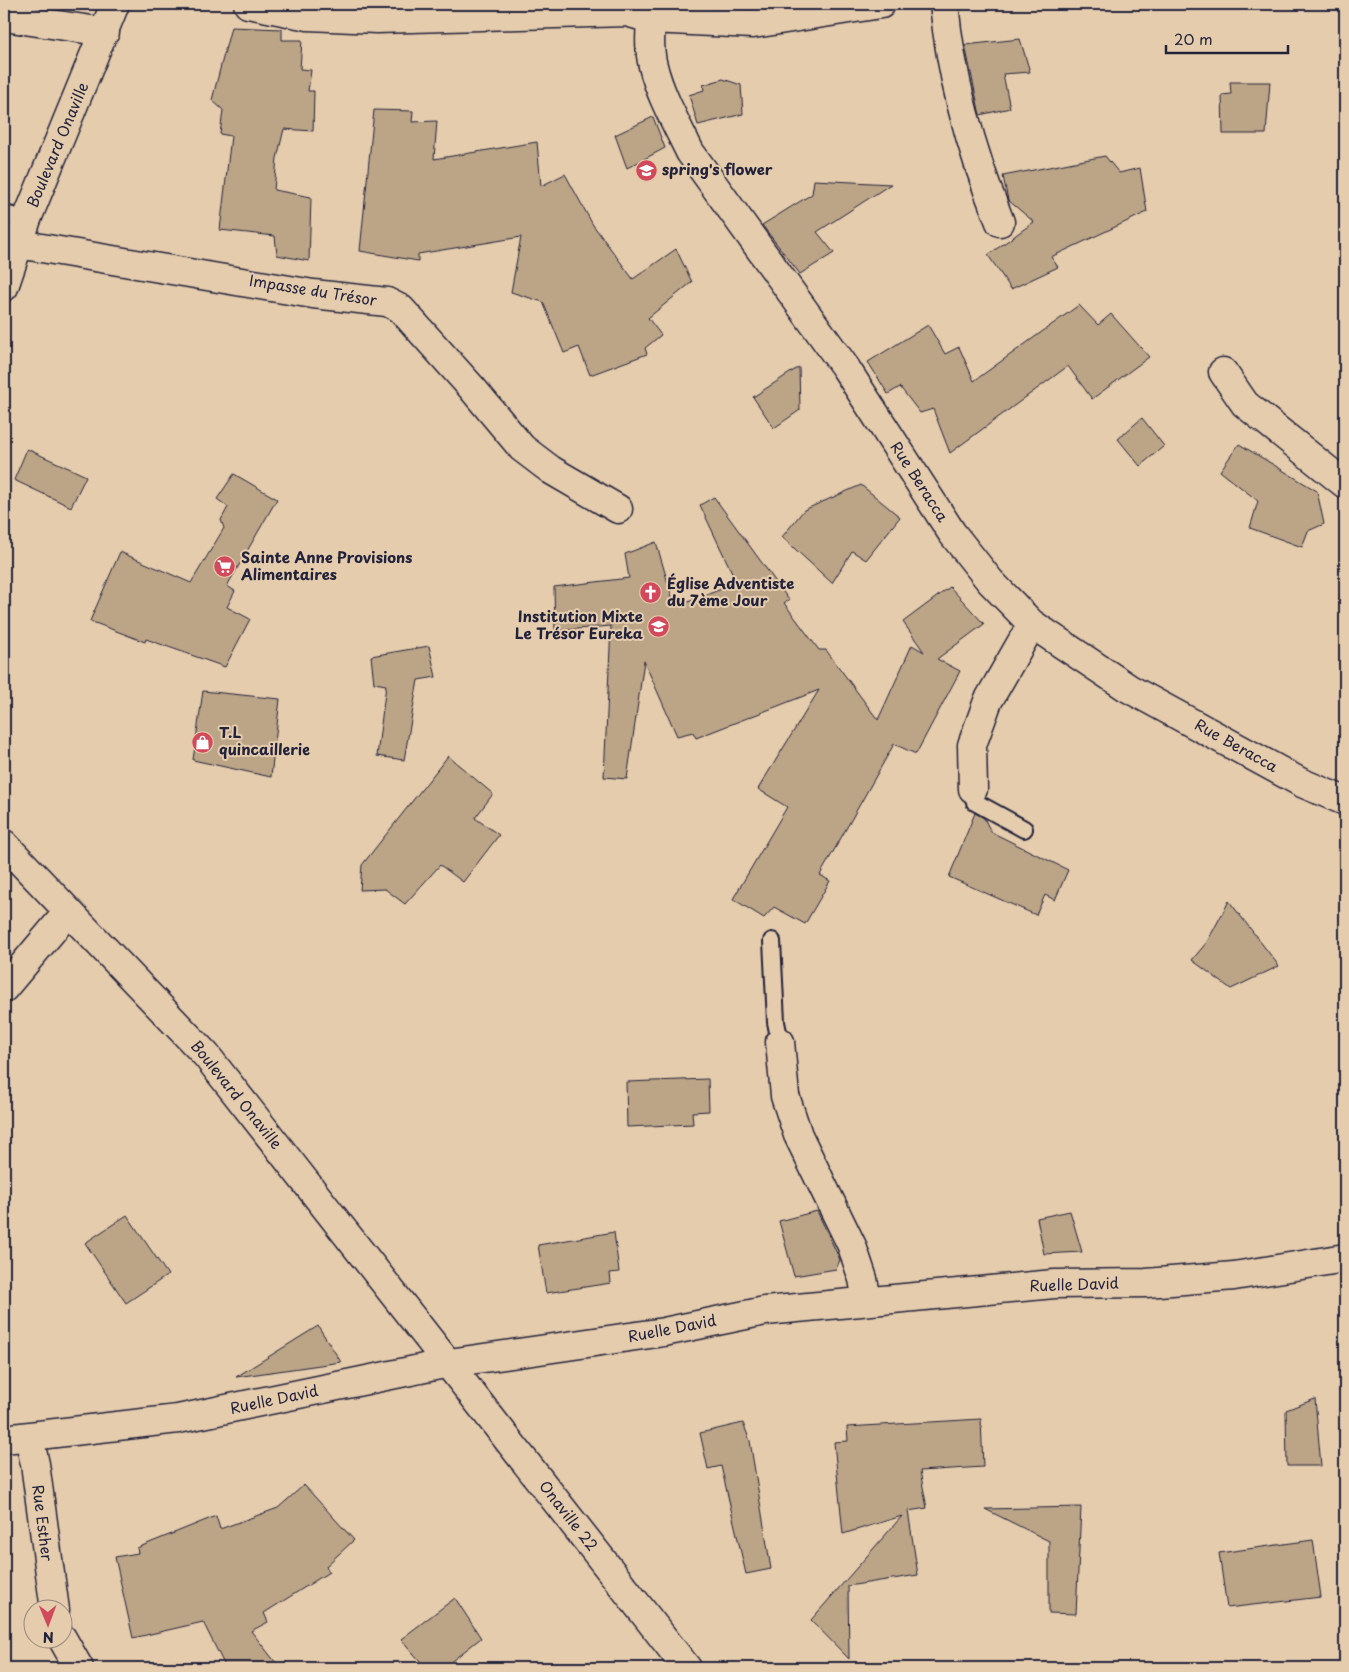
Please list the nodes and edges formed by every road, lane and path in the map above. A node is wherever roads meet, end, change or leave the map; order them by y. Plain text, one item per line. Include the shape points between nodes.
1 (115, 4) edge
2 (248, 4) edge
3 (881, 4) edge
4 (944, 4) edge
5 (4, 17) edge
6 (651, 19) junction
7 (105, 32) junction
8 (1000, 222) dead end
9 (16, 226) edge
10 (4, 287) edge
11 (1222, 372) dead end
12 (1345, 484) edge
13 (618, 509) dead end
14 (1032, 624) junction
15 (973, 789) joint
16 (1345, 801) edge
17 (1024, 829) dead end
18 (4, 844) edge
19 (68, 912) junction
20 (772, 940) dead end
21 (4, 988) edge
22 (780, 1042) joint
23 (1345, 1258) edge
24 (867, 1301) junction
25 (449, 1363) junction
26 (16, 1438) edge
27 (54, 1600) edge
28 (69, 1650) edge
29 (79, 1668) edge
30 (687, 1668) edge

1 - 7 street, Boulevard Onaville
2 - 6 street via 308,16 357,18 627,12
3 - 6 street via 753,24
4 - 8 street via 951,60 983,179
5 - 7 street
6 - 14 street, Rue Beracca via 653,66 690,152 845,368 952,532 990,580
7 - 9 street, Boulevard Onaville
9 - 10 street, Boulevard Onaville
9 - 13 street, Impasse du Trésor via 314,294 387,302 401,309 522,448 551,470
11 - 12 street via 1245,404
14 - 15 street via 988,701 972,745
14 - 16 street, Rue Beracca via 1128,688 1302,783
15 - 17 lane via 975,802
18 - 19 street, Boulevard Onaville
19 - 21 street
19 - 25 street, Boulevard Onaville via 206,1055
20 - 22 lane
22 - 24 street via 785,1096 798,1135 852,1246
23 - 24 street, Ruelle David via 1234,1276 1146,1284 1054,1284
24 - 25 street, Ruelle David via 765,1311 664,1332
25 - 26 street, Ruelle David via 178,1419
25 - 30 street, Onaville 22
26 - 27 street, Rue Esther via 35,1464
28 - 29 street

